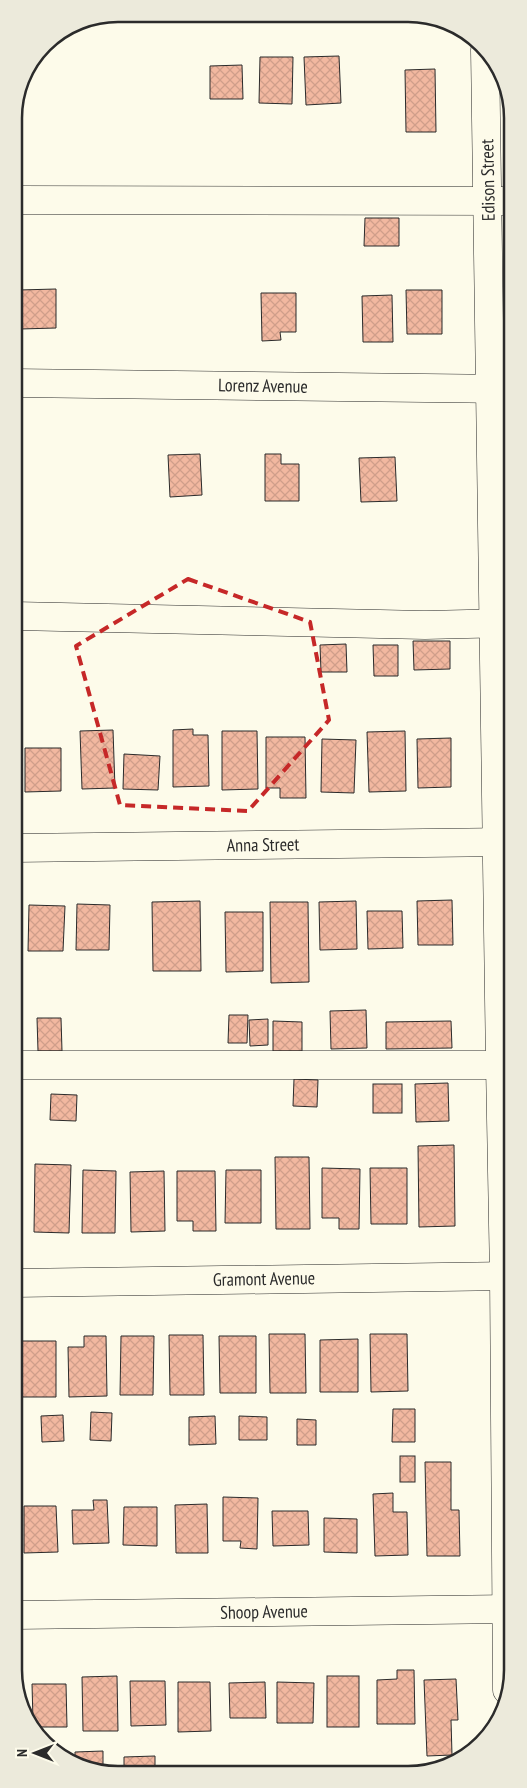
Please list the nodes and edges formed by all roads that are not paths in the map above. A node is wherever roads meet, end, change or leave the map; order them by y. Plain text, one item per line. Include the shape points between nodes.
1 (487, 64) edge
2 (23, 200) edge
3 (500, 201) edge
4 (23, 383) edge
5 (501, 389) edge
6 (23, 616) edge
7 (503, 623) edge
8 (504, 732) edge
9 (504, 842) edge
10 (23, 848) edge
11 (22, 1065) edge
12 (504, 1065) edge
13 (504, 1276) edge
14 (22, 1283) edge
15 (504, 1609) edge
16 (22, 1615) edge

1 - 3 street, Edison Street
2 - 3 street
3 - 5 street, Edison Street
4 - 5 street, Lorenz Avenue
5 - 7 street, Edison Street
6 - 7 street via 425,625
7 - 8 street, Edison Street
9 - 10 street, Anna Street
11 - 12 street
13 - 14 street, Gramont Avenue
15 - 16 street, Shoop Avenue

